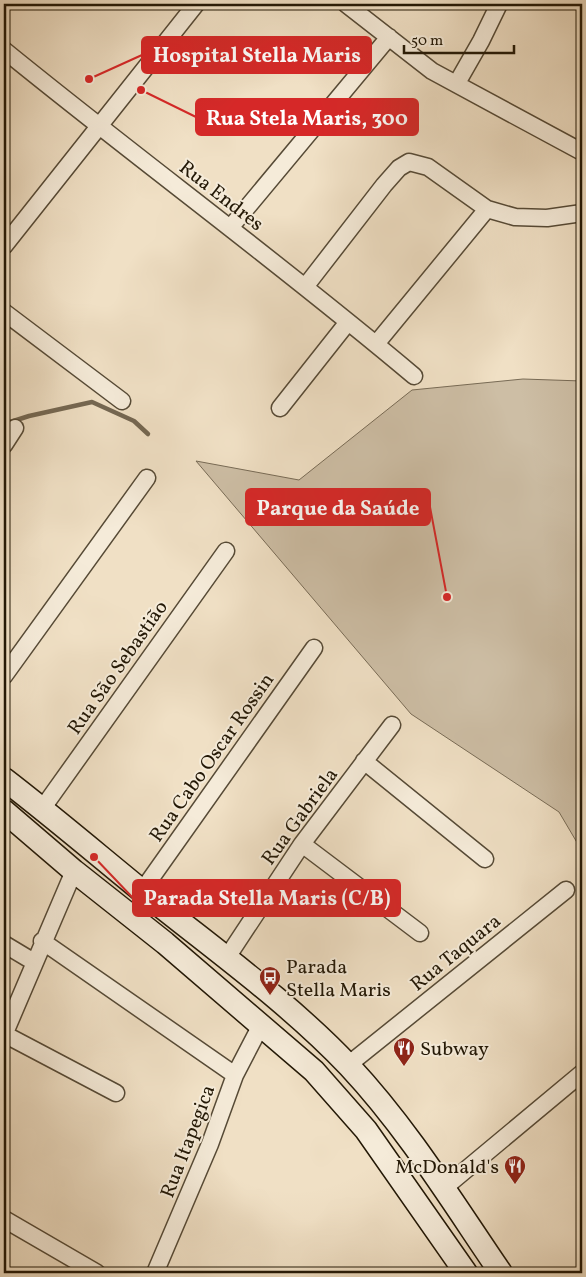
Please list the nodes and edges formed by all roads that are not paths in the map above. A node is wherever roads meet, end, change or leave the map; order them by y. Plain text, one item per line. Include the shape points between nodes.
1 (196, 4) edge
2 (346, 4) edge
3 (499, 4) edge
4 (389, 37) junction
5 (4, 50) edge
6 (457, 83) junction
7 (98, 127) junction
8 (582, 152) edge
9 (487, 209) junction
10 (582, 213) edge
11 (230, 228) junction
12 (4, 246) edge
13 (305, 287) junction
14 (4, 312) edge
15 (348, 322) junction
16 (376, 344) junction
17 (414, 376) dead end
18 (122, 401) dead end
19 (280, 408) dead end
20 (15, 428) dead end
21 (4, 444) edge
22 (147, 478) dead end
23 (226, 551) dead end
24 (314, 648) dead end
25 (4, 676) edge
26 (392, 725) dead end
27 (364, 761) junction
28 (4, 779) edge
29 (42, 808) junction
30 (4, 811) edge
31 (302, 844) junction
32 (486, 859) dead end
33 (74, 871) junction
34 (566, 890) dead end
35 (142, 891) junction
36 (420, 933) dead end
37 (42, 941) junction
38 (4, 944) edge
39 (226, 958) junction
40 (34, 962) junction
41 (261, 1025) junction
42 (4, 1034) edge
43 (348, 1065) junction
44 (582, 1073) edge
45 (235, 1075) junction
46 (116, 1093) dead end
47 (444, 1188) junction
48 (4, 1219) edge
49 (97, 1273) edge
50 (155, 1273) edge
51 (466, 1273) edge
52 (501, 1273) edge

1 - 7 street
2 - 4 street
3 - 6 street
4 - 6 street via 432,71
4 - 11 street
5 - 7 street, Rua Endres
6 - 8 street
7 - 11 street, Rua Endres
7 - 12 street
9 - 10 street via 515,217 547,218
9 - 13 street via 428,167 409,162 384,185
9 - 16 street
11 - 13 street, Rua Endres
13 - 15 street, Rua Endres
14 - 18 street
15 - 16 street, Rua Endres
15 - 19 street
16 - 17 street, Rua Endres
20 - 21 street
22 - 25 street
23 - 29 street, Rua São Sebastião
24 - 35 street, Rua Cabo Oscar Rossin
26 - 27 street, Rua Gabriela
27 - 31 street, Rua Gabriela
27 - 32 street
28 - 29 main road
29 - 35 main road
30 - 33 main road
31 - 36 street
31 - 39 street, Rua Gabriela
33 - 37 street
33 - 41 main road
34 - 43 street, Rua Taquara
35 - 39 main road
37 - 40 street
37 - 45 street
38 - 40 street
39 - 43 main road
40 - 42 street
41 - 45 street, Rua Itapegica
41 - 51 main road via 314,1071 352,1112
42 - 46 street
43 - 47 main road via 391,1115
44 - 47 street
45 - 50 street, Rua Itapegica via 207,1152
47 - 52 main road
48 - 49 street

